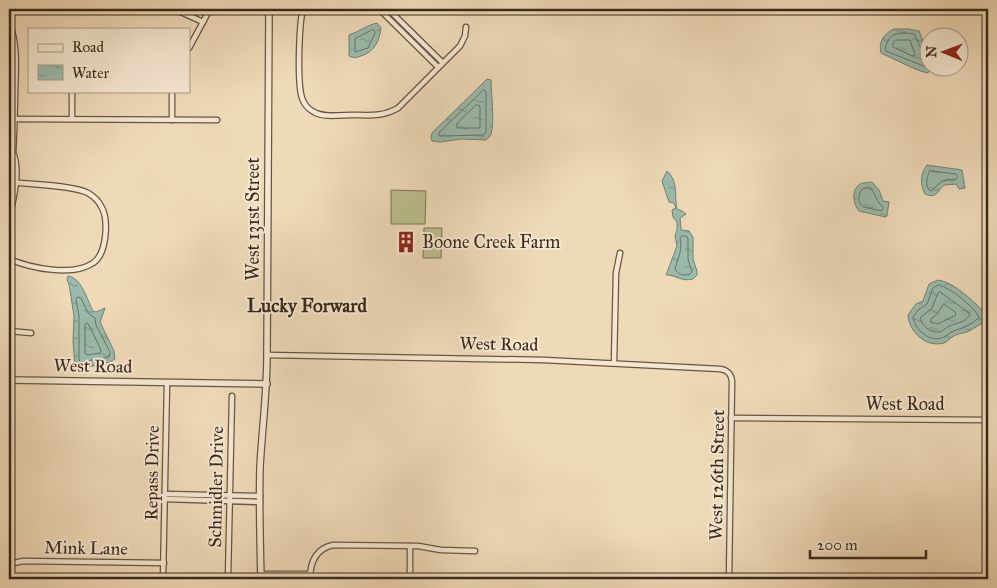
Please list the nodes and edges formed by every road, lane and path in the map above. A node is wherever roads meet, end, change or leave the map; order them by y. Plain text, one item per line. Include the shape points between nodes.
1 (174, 9) edge
2 (210, 9) edge
3 (269, 9) edge
4 (303, 9) edge
5 (379, 9) edge
6 (388, 9) edge
7 (9, 22) edge
8 (203, 22) junction
9 (466, 27) dead end
10 (190, 46) edge
11 (442, 62) junction
12 (438, 67) junction
13 (72, 92) edge
14 (172, 92) edge
15 (12, 118) edge
16 (72, 118) junction
17 (172, 120) junction
18 (217, 120) dead end
19 (11, 183) edge
20 (9, 196) edge
21 (9, 216) edge
22 (620, 252) dead end
23 (9, 259) edge
24 (9, 331) edge
25 (31, 333) dead end
26 (267, 355) junction
27 (614, 363) junction
28 (728, 372) joint
29 (9, 380) edge
30 (167, 383) junction
31 (267, 384) junction
32 (232, 396) dead end
33 (731, 418) junction
34 (988, 420) edge
35 (165, 497) junction
36 (229, 498) junction
37 (260, 499) junction
38 (410, 546) junction
39 (475, 551) dead end
40 (164, 563) junction
41 (9, 564) edge
42 (310, 577) edge
43 (261, 578) edge
44 (163, 579) edge
45 (228, 579) edge
46 (268, 579) edge
47 (410, 579) edge
48 (729, 579) edge

1 - 8 street
2 - 8 street
3 - 26 street, West 131st Street
4 - 12 street via 300,88 307,107 318,114 385,114 398,108
5 - 12 street
6 - 11 street
7 - 15 street via 15,48
8 - 10 street
9 - 11 street via 460,46
11 - 12 street
13 - 16 street
14 - 17 street
15 - 16 street
15 - 19 street
16 - 17 street
17 - 18 street
19 - 20 street
19 - 21 street
19 - 23 street via 68,188 89,194 102,206 105,238 96,261 78,269 34,268
22 - 27 street via 616,273
24 - 25 street
26 - 27 street, West Road
26 - 31 street, West 131st Street
27 - 28 street, West Road
28 - 33 street, West 126th Street via 732,381
29 - 30 street, West Road
30 - 31 street, West Road
30 - 35 street, Repass Drive
31 - 37 street, West 131st Street
32 - 36 street, Schmidler Drive
33 - 34 street, West Road
33 - 48 street, West 126th Street
35 - 36 street
35 - 40 street, Repass Drive
36 - 37 street
36 - 45 street, Schmidler Drive
37 - 43 street, West 131st Street
38 - 39 street
38 - 42 street via 329,546 314,558
38 - 47 street
40 - 41 street, Mink Lane via 23,561
40 - 44 street, Repass Drive
42 - 43 street
43 - 46 street

